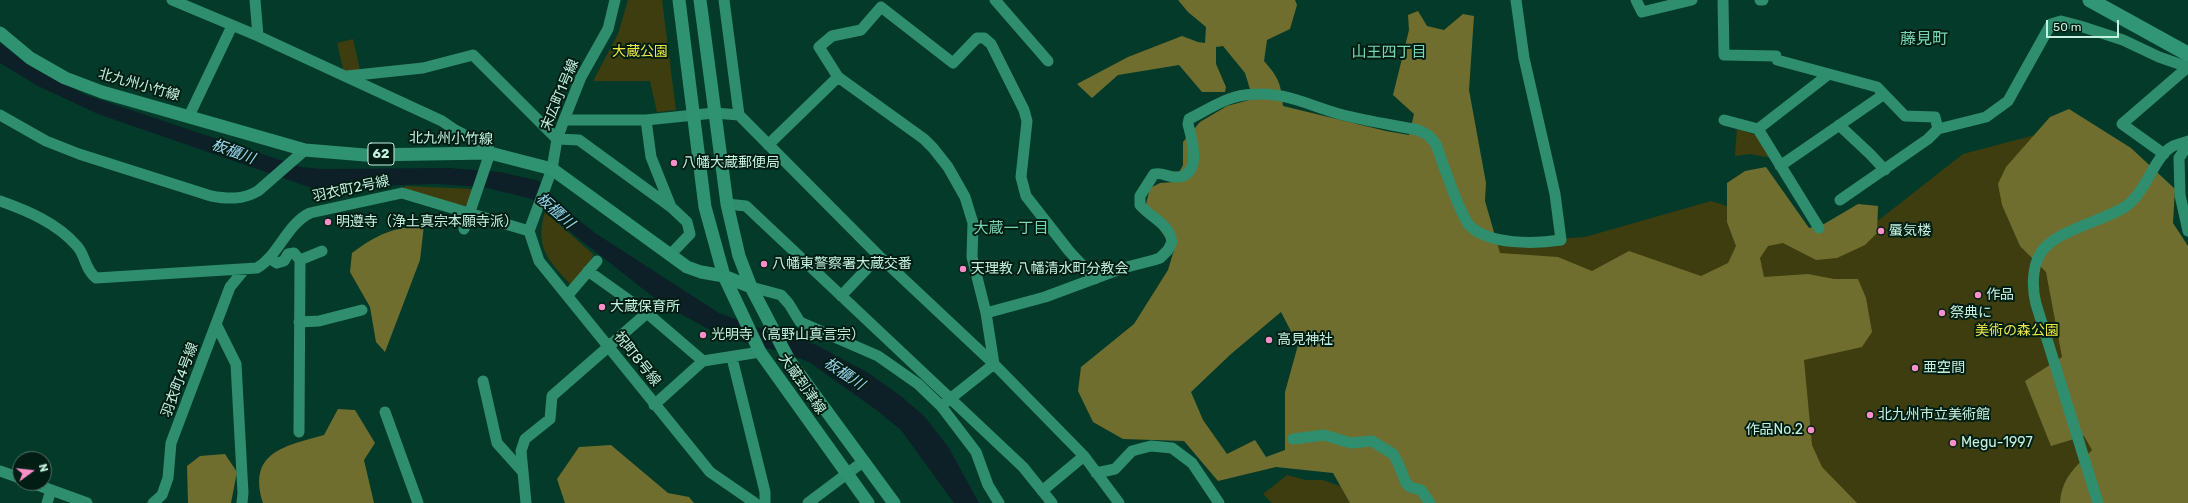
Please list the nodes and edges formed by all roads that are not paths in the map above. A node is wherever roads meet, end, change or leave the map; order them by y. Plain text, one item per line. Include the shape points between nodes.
1 (172, 0) edge
2 (255, 0) edge
3 (616, 0) edge
4 (679, 0) edge
5 (700, 0) edge
6 (724, 0) edge
7 (995, 0) edge
8 (1516, 0) edge
9 (1636, 0) edge
10 (1692, 0) edge
11 (1723, 0) edge
12 (2090, 0) edge
13 (2110, 0) edge
14 (232, 26) junction
15 (0, 33) edge
16 (258, 36) junction
17 (2188, 42) edge
18 (2188, 54) edge
19 (1048, 61) dead end
20 (1829, 74) junction
21 (347, 76) junction
22 (838, 77) junction
23 (1883, 95) junction
24 (714, 113) junction
25 (0, 115) edge
26 (693, 115) junction
27 (739, 115) junction
28 (189, 116) junction
29 (564, 120) junction
30 (646, 120) junction
31 (1724, 120) dead end
32 (1839, 125) junction
33 (1758, 129) junction
34 (1938, 129) junction
35 (557, 139) junction
36 (2188, 142) edge
37 (768, 145) junction
38 (2188, 145) edge
39 (305, 150) junction
40 (2164, 154) junction
41 (488, 158) junction
42 (1780, 166) junction
43 (552, 169) junction
44 (1885, 170) junction
45 (1840, 200) dead end
46 (0, 201) edge
47 (727, 204) junction
48 (671, 207) junction
49 (470, 213) junction
50 (1819, 228) dead end
51 (464, 230) dead end
52 (529, 231) junction
53 (2188, 231) edge
54 (322, 251) dead end
55 (670, 255) junction
56 (879, 256) junction
57 (269, 258) junction
58 (300, 260) junction
59 (597, 261) dead end
60 (244, 270) junction
61 (588, 271) junction
62 (724, 276) junction
63 (1095, 279) junction
64 (751, 287) junction
65 (568, 295) junction
66 (841, 296) junction
67 (362, 310) dead end
68 (647, 313) junction
69 (986, 313) junction
70 (299, 322) junction
71 (217, 326) junction
72 (608, 347) junction
73 (760, 352) junction
74 (732, 358) junction
75 (703, 361) junction
76 (994, 364) junction
77 (484, 381) dead end
78 (951, 398) junction
79 (654, 404) junction
80 (941, 406) junction
81 (385, 412) dead end
82 (299, 432) dead end
83 (1293, 440) dead end
84 (1084, 456) junction
85 (864, 461) junction
86 (0, 471) edge
87 (523, 472) junction
88 (1096, 473) junction
89 (12, 475) edge
90 (847, 475) junction
91 (52, 490) edge
92 (51, 491) edge
93 (1042, 491) junction
94 (47, 503) edge
95 (87, 503) edge
96 (153, 503) edge
97 (242, 503) edge
98 (418, 503) edge
99 (526, 503) edge
100 (755, 503) edge
101 (765, 503) edge
102 (808, 503) edge
103 (868, 503) edge
104 (894, 503) edge
105 (999, 503) edge
106 (1052, 503) edge
107 (1119, 503) edge
108 (1219, 503) edge
109 (1430, 503) edge
110 (2098, 503) edge

1 - 14 street
2 - 16 street
3 - 29 street, 末広町1号線 via 608,29 581,76
4 - 26 main road
5 - 24 main road
6 - 27 street
7 - 19 street
8 - 63 street via 1524,58 1555,194 1561,240 1535,244 1491,238 1469,225 1436,144 1418,130 1345,115 1295,98 1275,94 1244,95 1224,101 1189,119 1194,158 1192,166 1184,174 1176,177 1154,174 1140,196 1140,205 1171,234 1172,242 1168,250 1160,258
9 - 10 street via 1642,12
11 - 20 street via 1724,55 1776,56 1777,60
12 - 18 highway
13 - 17 highway
14 - 16 street
14 - 28 street
15 - 28 main road, 北九州小竹線 / 62 via 30,58 65,78 102,92
16 - 21 street
20 - 23 street via 1876,87
20 - 33 street
21 - 35 street via 423,68 473,55
21 - 41 street via 442,120 455,130 488,147
22 - 37 street
22 - 63 street via 819,47 832,36 861,30 881,7 953,63 977,38 984,38 991,44 1027,121 1021,177 1026,196 1069,251
22 - 69 street via 924,139 948,167 965,197 973,224 972,257
23 - 32 street
23 - 34 street via 1905,116 1935,118
24 - 26 street
24 - 27 street
24 - 47 main road
25 - 39 street via 46,141 79,154 211,196 232,199 249,196 258,191
26 - 30 street
26 - 62 main road via 705,207
27 - 37 street
28 - 39 main road, 北九州小竹線 / 62
29 - 30 street
29 - 35 street, 末広町1号線
30 - 48 street via 651,157
31 - 33 street
32 - 42 street
32 - 44 street
33 - 42 street
34 - 40 street via 1986,117 2008,101 2050,24 2061,21 2122,40 2188,67 2122,124
34 - 44 street
35 - 43 street, 末広町1号線
35 - 48 street via 579,140
36 - 40 street via 2173,146
37 - 56 street
38 - 53 street via 2179,158 2180,194
39 - 41 main road, 北九州小竹線 / 62 via 365,155
40 - 110 street via 2134,200 2109,216 2084,224 2058,238 2040,253 2036,267 2033,293
41 - 43 main road, 北九州小竹線 / 62
41 - 49 street
42 - 50 street
43 - 52 street, 末広町1号線
43 - 55 main road, 北九州小竹線 / 62
44 - 45 street
46 - 60 street, 羽衣町2号線 via 52,224 79,248 88,271 96,278
47 - 64 main road via 739,256
47 - 66 street via 746,206
48 - 55 street via 687,222 690,234
49 - 51 street
49 - 52 street, 羽衣町2号線
49 - 57 street, 羽衣町2号線 via 402,193 310,213 300,218
52 - 65 street, 祝町8号線 via 539,261
54 - 58 street
55 - 62 main road, 北九州小竹線 / 62 via 687,267
56 - 66 street
56 - 76 street
57 - 58 street via 277,263 284,261 288,254 294,253
57 - 60 street, 羽衣町2号線 via 257,268
58 - 70 street
59 - 61 street
60 - 71 street, 羽衣町4号線 via 230,287
61 - 65 street
61 - 68 street
62 - 64 main road, 北九州小竹線 / 62
62 - 73 main road, 大蔵到津線
63 - 69 street via 1045,298
64 - 80 street via 781,295 800,322 878,356 918,384
64 - 85 main road, 大蔵到津線 via 789,360
65 - 72 street, 祝町8号線
66 - 78 street
67 - 70 street via 319,321
68 - 72 street
68 - 75 street
69 - 76 street
70 - 82 street
71 - 96 street, 羽衣町4号線 via 171,443 168,478 162,495
71 - 97 street via 236,364 244,493
72 - 79 street, 祝町8号線
72 - 87 street via 552,396 550,419 525,439 521,451
73 - 74 street
73 - 90 main road, 大蔵到津線
74 - 75 street
74 - 101 street via 765,492
75 - 79 street
76 - 78 street
76 - 84 street
77 - 87 street via 497,443
78 - 80 street
78 - 93 street via 1023,467
79 - 100 street, 祝町8号線 via 710,472
80 - 105 street via 976,452 988,485
81 - 98 street
83 - 109 street via 1324,435 1351,443 1366,441 1379,444 1392,454 1406,484 1421,490
84 - 88 street
84 - 93 street
85 - 90 street
85 - 104 main road, 大蔵到津線
86 - 89 street
87 - 99 street
88 - 107 street
88 - 108 street via 1115,469 1132,452 1143,448 1172,448 1192,463
90 - 102 street
90 - 103 main road, 大蔵到津線
91 - 95 street
92 - 94 street
93 - 106 street

